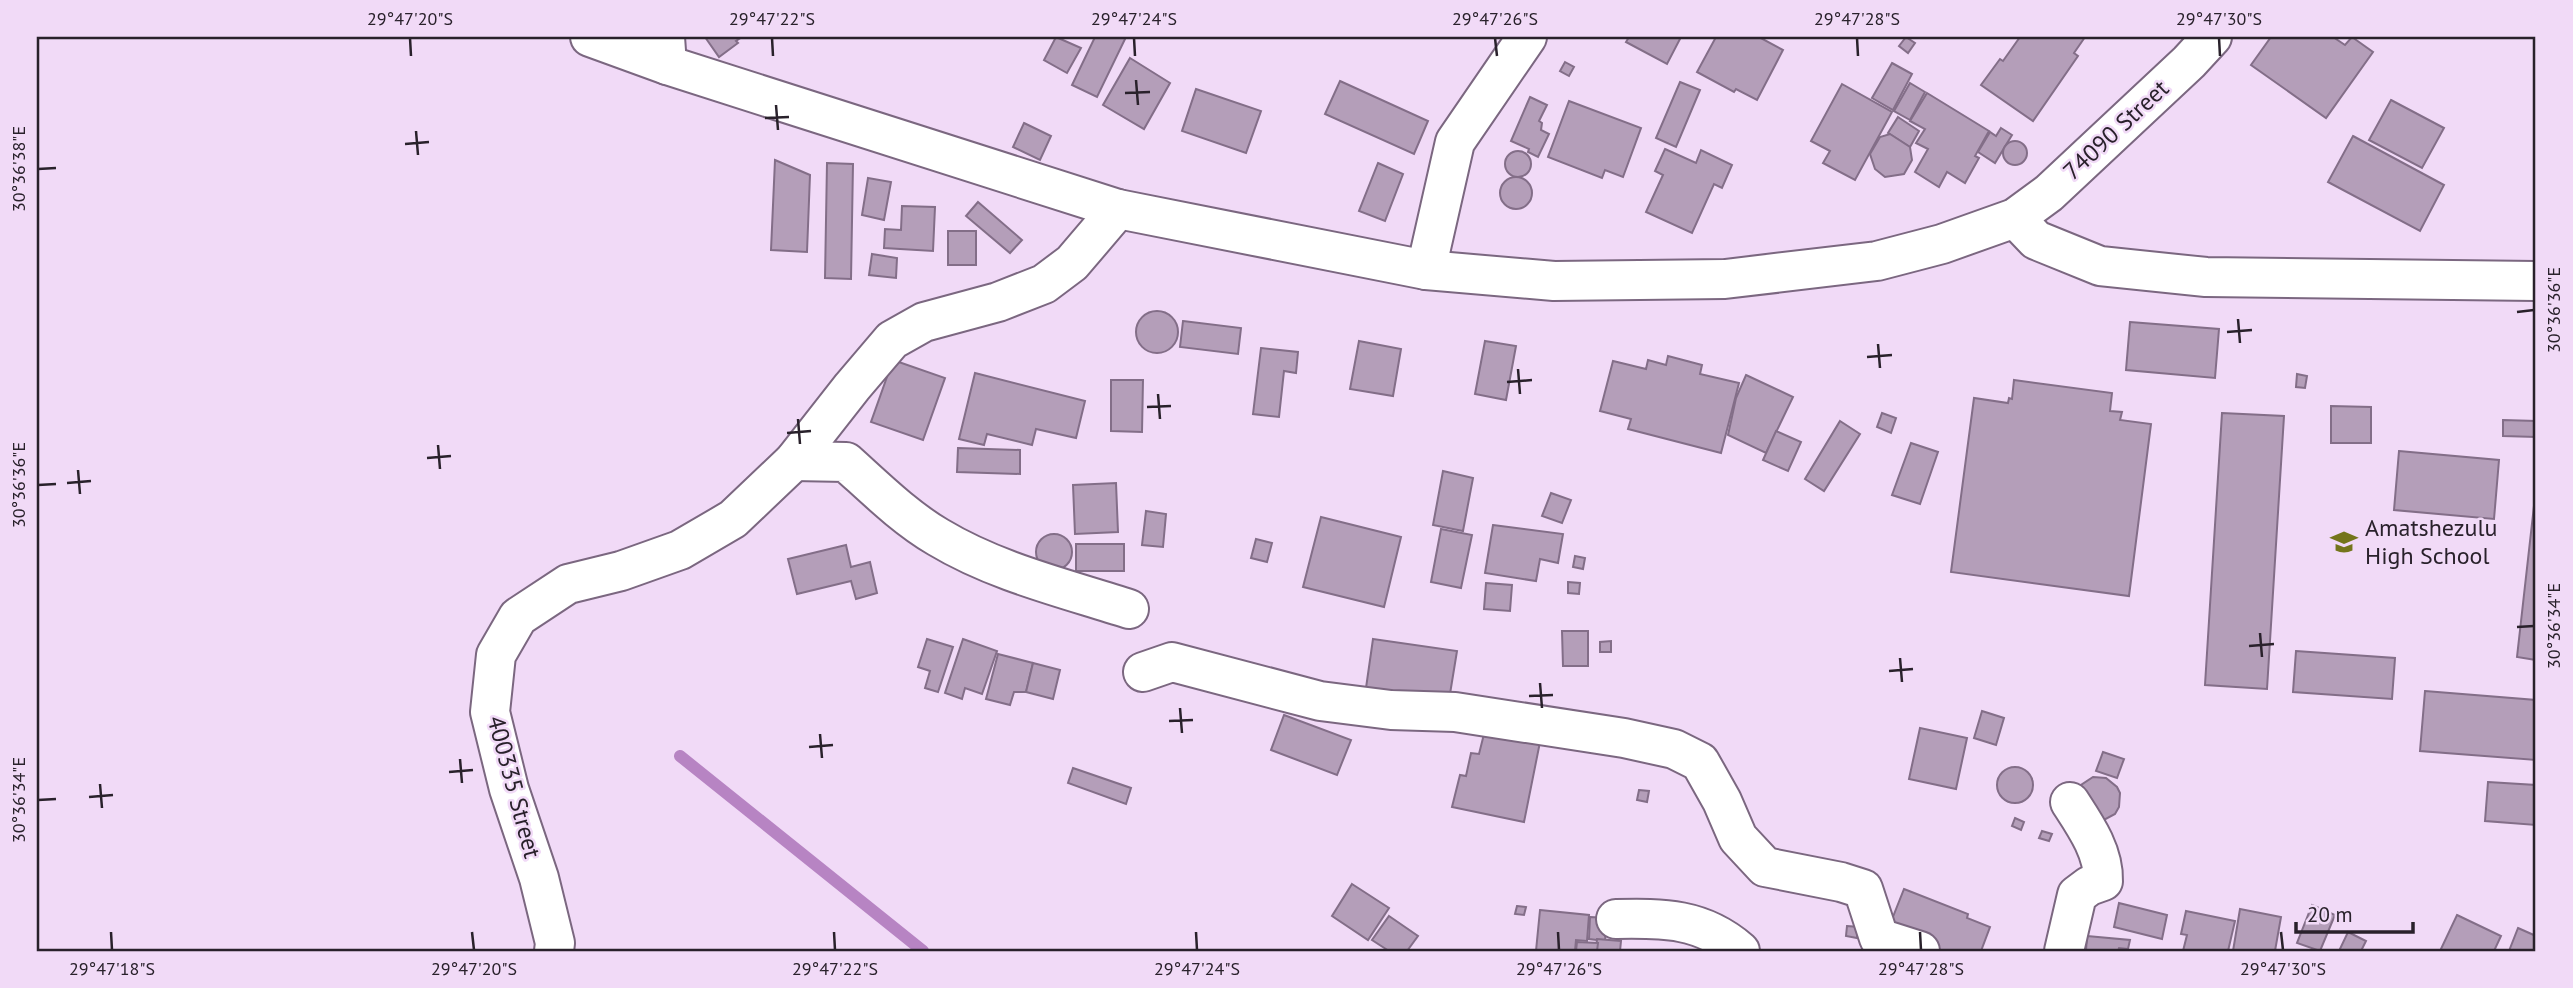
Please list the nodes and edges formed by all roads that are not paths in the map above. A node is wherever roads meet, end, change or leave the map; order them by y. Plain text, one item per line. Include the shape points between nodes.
1 (590, 37) edge
2 (1527, 37) edge
3 (2212, 37) edge
4 (666, 51) edge
5 (1118, 209) junction
6 (2015, 218) junction
7 (1426, 270) junction
8 (2536, 281) edge
9 (794, 461) junction
10 (1129, 608) dead end
11 (1143, 672) dead end
12 (2070, 802) dead end
13 (1616, 919) dead end
14 (554, 951) edge
15 (1740, 951) edge
16 (1920, 951) edge
17 (2064, 951) edge

1 - 4 street, 74090 Street
2 - 7 street via 1455,142
3 - 6 street, 74090 Street via 2049,193
4 - 5 street, 74090 Street
5 - 7 street, 74090 Street
5 - 9 street, 400335 Street via 1072,263 1044,284 924,322 891,340
6 - 7 street, 74090 Street via 1877,261 1725,279 1554,281
6 - 8 street via 2036,240 2100,266 2206,277
9 - 10 street via 846,462 936,536 989,564
9 - 14 street, 400335 Street via 733,519 680,550 568,584 518,617 496,655 490,712 509,789 539,878
11 - 16 street via 1172,662 1320,701 1455,712 1674,749 1700,762 1738,838 1765,867 1863,889 1879,938
12 - 17 street via 2088,829 2103,868 2103,881 2077,895
13 - 15 street via 1663,918 1700,926

